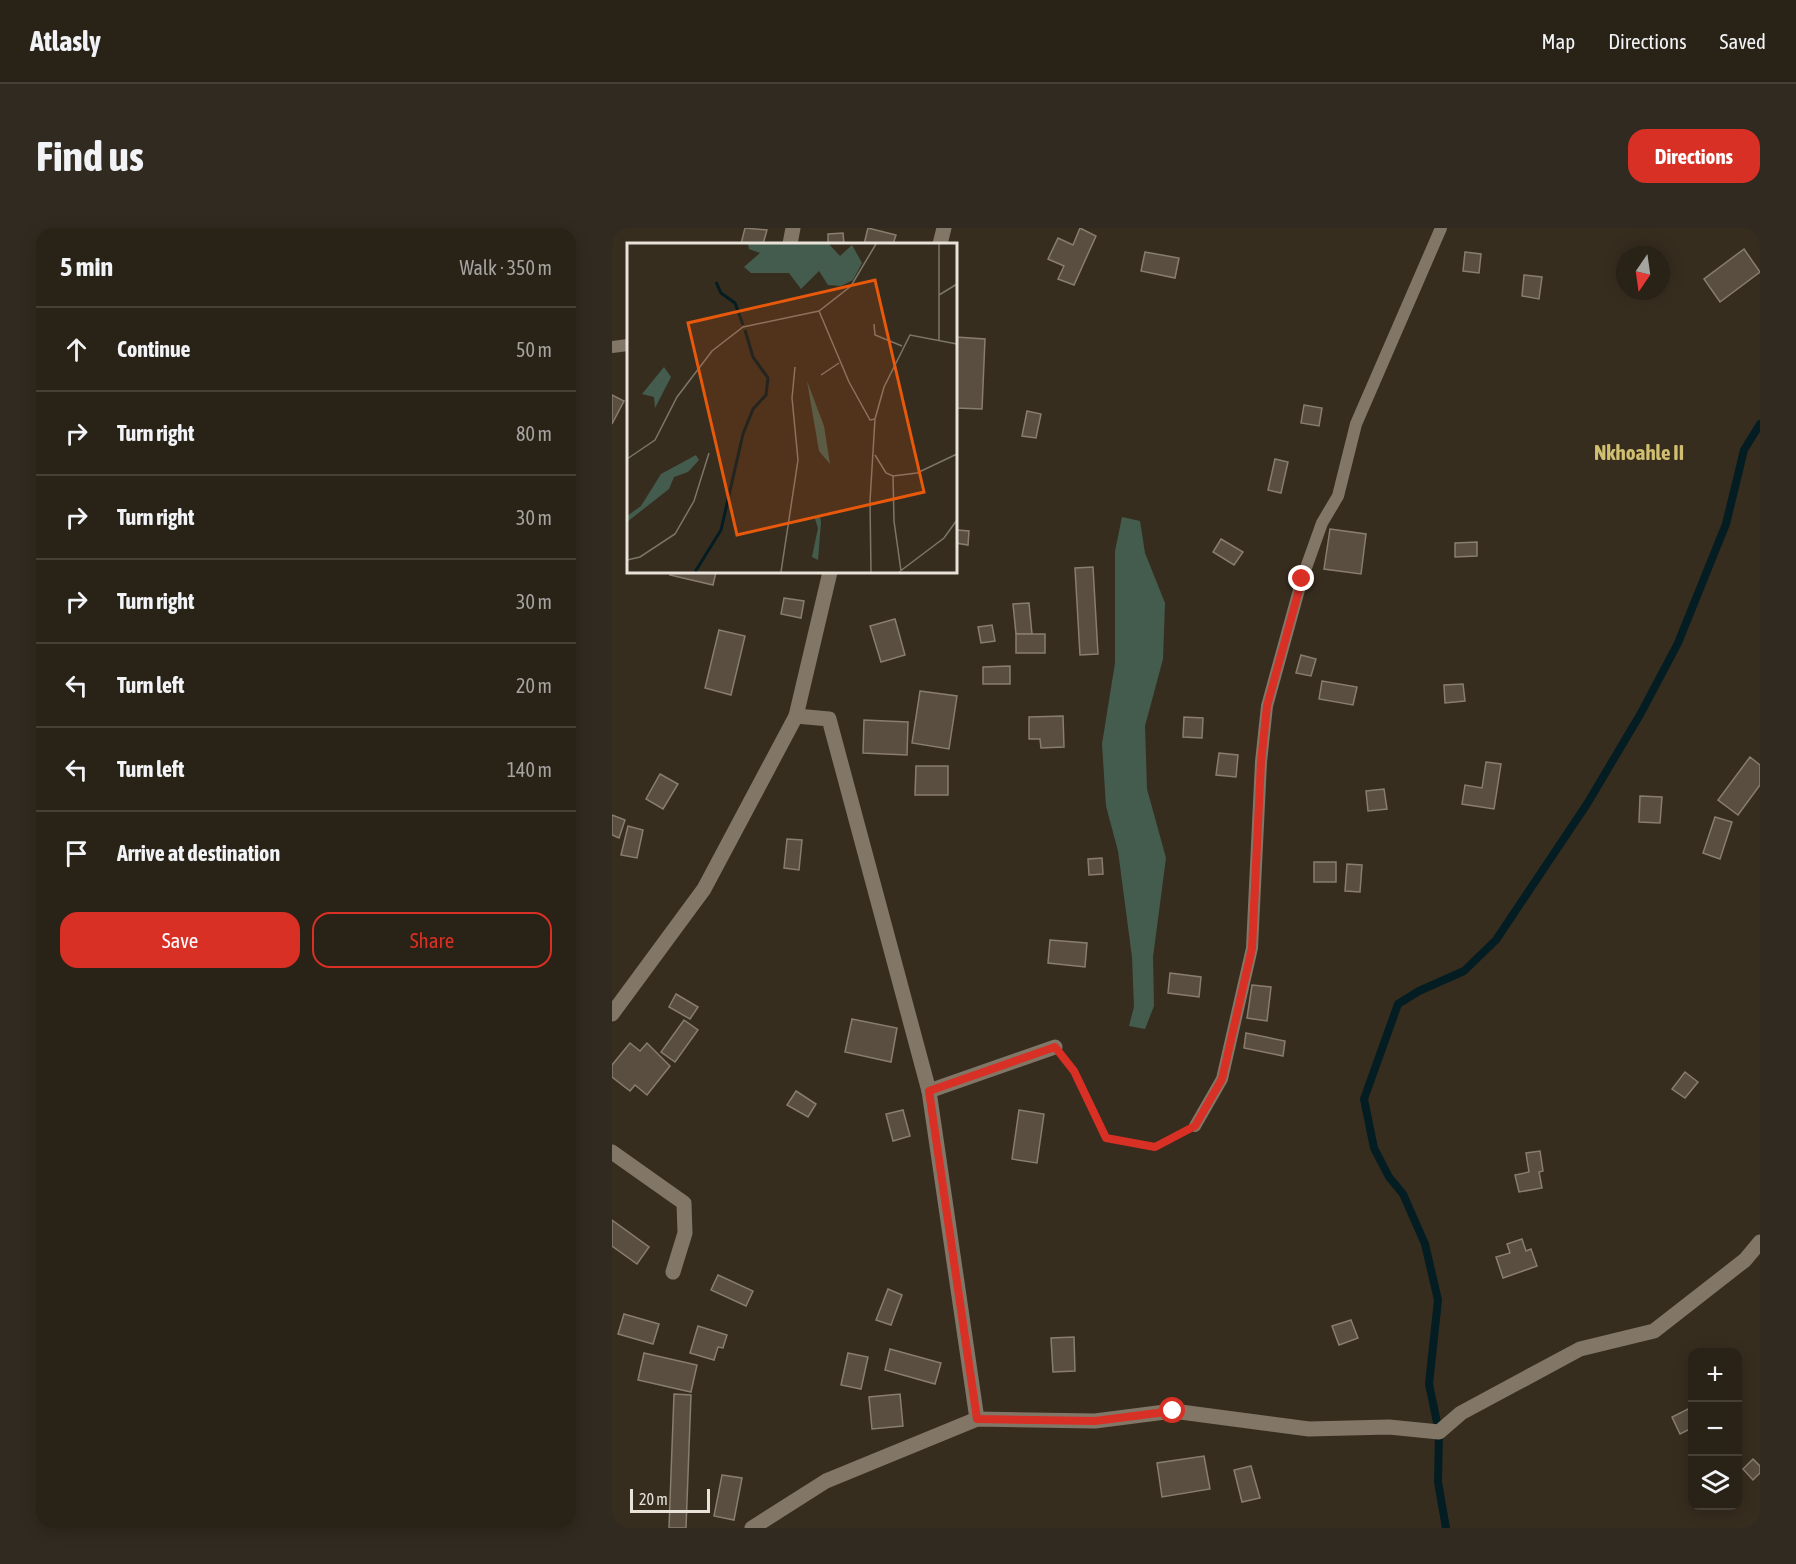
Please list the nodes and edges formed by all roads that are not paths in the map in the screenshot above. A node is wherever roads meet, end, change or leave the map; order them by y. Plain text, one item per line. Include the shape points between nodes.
1 (794, 228) edge
2 (944, 228) edge
3 (1441, 228) edge
4 (790, 243) edge
5 (940, 243) edge
6 (627, 345) edge
7 (612, 347) edge
8 (830, 573) edge
9 (796, 716) junction
10 (612, 1014) edge
11 (1055, 1047) road end
12 (929, 1091) junction
13 (1195, 1126) road end
14 (612, 1152) edge
15 (1760, 1242) edge
16 (673, 1272) dead end
17 (977, 1419) junction
18 (752, 1528) edge

1 - 4 street
2 - 5 street
3 - 13 lane via 1356,424 1338,496 1322,523 1302,579 1267,706 1252,948 1222,1079
6 - 7 lane
8 - 9 street
9 - 10 street via 704,890
9 - 12 street via 829,719
11 - 12 street
12 - 17 street
14 - 16 street via 684,1203 685,1233
15 - 17 street via 1745,1260 1654,1331 1580,1349 1461,1413 1439,1432 1389,1427 1309,1429 1173,1411 1095,1421
17 - 18 street via 826,1481

